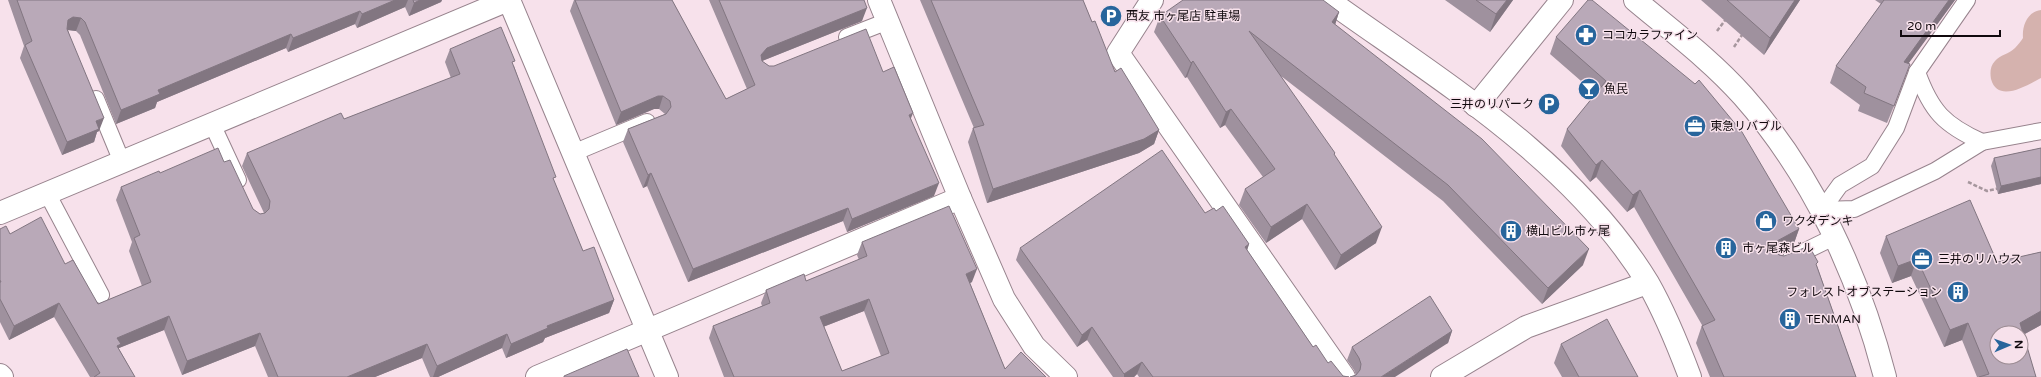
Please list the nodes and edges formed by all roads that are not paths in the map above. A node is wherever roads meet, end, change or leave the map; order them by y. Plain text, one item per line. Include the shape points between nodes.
1 (508, 0) edge
2 (880, 0) edge
3 (1152, 0) edge
4 (1328, 0) edge
5 (1562, 0) edge
6 (1635, 0) edge
7 (1967, 0) edge
8 (888, 21) junction
9 (830, 44) edge
10 (1917, 72) junction
11 (89, 82) edge
12 (1476, 106) junction
13 (658, 118) edge
14 (212, 124) junction
15 (2041, 131) edge
16 (1982, 142) junction
17 (573, 153) junction
18 (122, 162) junction
19 (47, 193) junction
20 (246, 196) edge
21 (960, 198) junction
22 (1822, 210) junction
23 (0, 213) edge
24 (1836, 236) junction
25 (1778, 264) edge
26 (1647, 283) junction
27 (101, 295) dead end
28 (647, 330) junction
29 (0, 374) edge
30 (2, 377) edge
31 (537, 377) edge
32 (667, 377) edge
33 (1066, 377) edge
34 (1344, 377) edge
35 (1442, 377) edge
36 (1690, 377) edge
37 (1885, 377) edge

1 - 14 street
1 - 17 street
2 - 8 street
3 - 34 street via 1118,53
4 - 12 street
5 - 12 street
6 - 22 street via 1707,60 1744,97 1787,153
7 - 10 lane
8 - 9 lane
8 - 21 street
10 - 16 lane via 1925,94 1938,114 1959,132
10 - 22 lane via 1896,128 1872,166 1840,185
11 - 18 lane
12 - 26 street via 1555,170 1611,231
13 - 17 lane
14 - 18 street
14 - 20 lane
15 - 16 lane
16 - 22 lane via 1935,171 1854,209
17 - 28 street
18 - 19 street
19 - 23 street
19 - 27 lane
21 - 28 street
21 - 33 street via 1004,299 1034,346
22 - 24 street
24 - 25 lane
24 - 37 street via 1864,308
26 - 35 street via 1526,327
26 - 36 street via 1675,336
28 - 31 street
28 - 32 street
29 - 30 street

